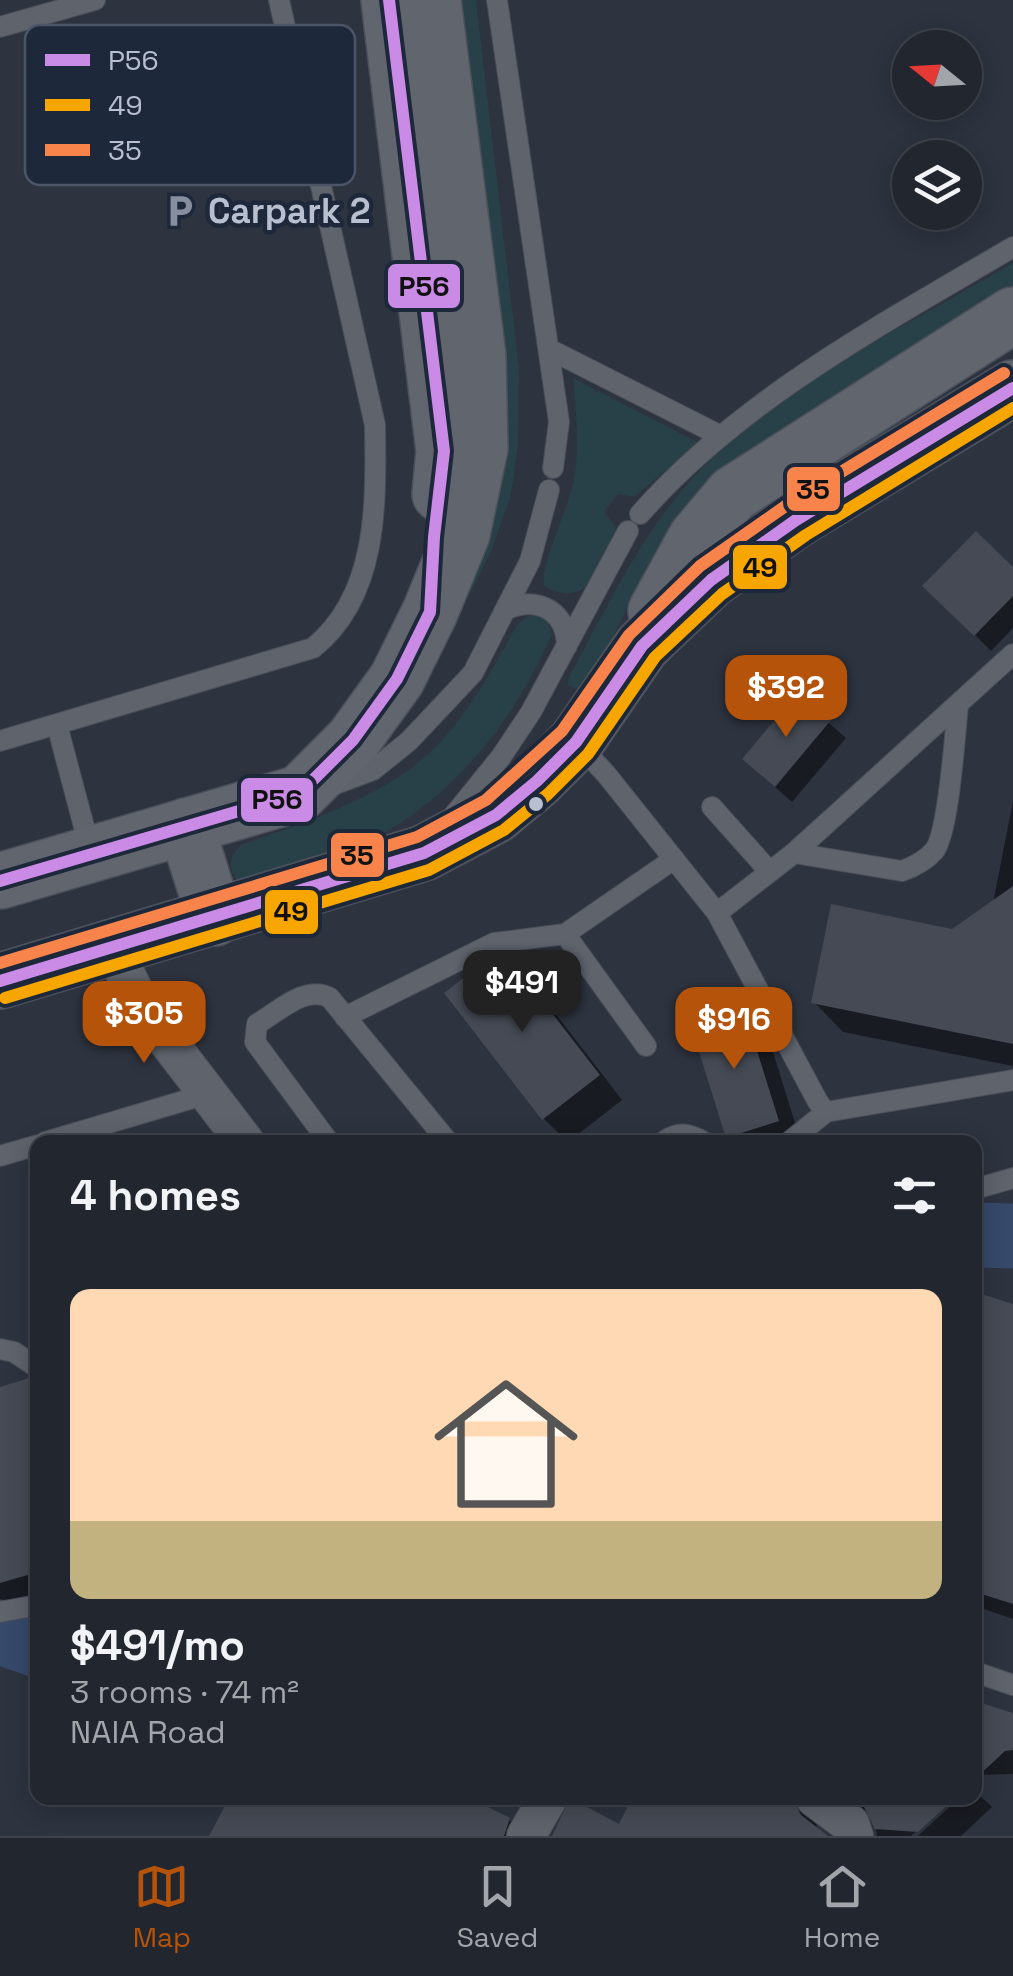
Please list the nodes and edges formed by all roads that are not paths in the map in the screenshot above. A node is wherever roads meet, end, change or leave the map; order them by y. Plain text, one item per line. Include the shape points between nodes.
1 (95, 0) edge
2 (279, 0) edge
3 (389, 0) edge
4 (433, 0) edge
5 (496, 0) edge
6 (285, 25) edge
7 (0, 27) edge
8 (321, 185) edge
9 (1013, 247) edge
10 (1013, 316) edge
11 (549, 350) junction
12 (1013, 388) edge
13 (721, 436) junction
14 (553, 468) dead end
15 (549, 490) dead end
16 (640, 514) dead end
17 (628, 532) dead end
18 (508, 609) junction
19 (430, 612) junction
20 (567, 646) junction
21 (642, 646) junction
22 (1013, 654) edge
23 (958, 705) junction
24 (57, 725) junction
25 (0, 742) edge
26 (576, 742) junction
27 (300, 793) junction
28 (712, 807) dead end
29 (186, 826) junction
30 (424, 853) junction
31 (794, 853) junction
32 (92, 854) junction
33 (674, 859) junction
34 (770, 872) junction
35 (1, 878) edge
36 (717, 914) junction
37 (215, 918) junction
38 (565, 934) junction
39 (112, 947) junction
40 (0, 981) edge
41 (345, 1017) junction
42 (646, 1046) dead end
43 (1013, 1080) edge
44 (207, 1094) junction
45 (826, 1112) junction
46 (71, 1135) edge
47 (239, 1135) edge
48 (323, 1135) edge
49 (442, 1135) edge
50 (798, 1135) edge
51 (30, 1147) edge
52 (0, 1156) edge
53 (1013, 1178) edge
54 (982, 1187) edge
55 (0, 1348) edge
56 (30, 1363) edge
57 (30, 1606) edge
58 (0, 1612) edge
59 (982, 1674) edge
60 (1013, 1685) edge
61 (544, 1805) edge
62 (824, 1805) edge
63 (852, 1830) edge
64 (526, 1836) edge

1 - 7 lane
2 - 6 lane
3 - 19 main road via 444,450
4 - 19 main road via 478,356 480,448 462,534
5 - 11 lane
8 - 24 lane via 375,425 371,546 356,588 333,631 312,648
9 - 13 lane via 874,330
10 - 21 main road via 733,494 677,568
11 - 13 lane
11 - 14 lane via 559,422
12 - 21 main road via 782,530 711,580
13 - 16 lane
15 - 18 lane
17 - 20 lane
18 - 20 lane via 536,602 549,608 567,631
18 - 27 lane via 473,673 409,741 373,770
19 - 27 main road via 396,679 353,740
20 - 30 lane via 516,734
21 - 26 main road
22 - 23 lane
23 - 31 lane
23 - 31 lane via 935,850 902,872
24 - 25 lane
24 - 32 lane
26 - 30 main road via 496,815
26 - 33 lane
27 - 29 main road
28 - 34 lane
29 - 32 main road
29 - 37 main road
30 - 37 main road
31 - 34 lane
32 - 35 main road
33 - 36 lane
33 - 38 lane
34 - 36 lane
36 - 45 lane
37 - 39 main road
38 - 41 lane via 494,942
38 - 42 lane
39 - 40 main road
39 - 44 street via 143,1009
41 - 48 lane via 321,992 308,993 253,1033
41 - 49 lane
43 - 45 lane
44 - 46 lane
44 - 47 street
45 - 50 lane
51 - 52 lane
53 - 54 lane
55 - 56 lane
57 - 58 lane
59 - 60 lane
61 - 64 street
62 - 63 street

